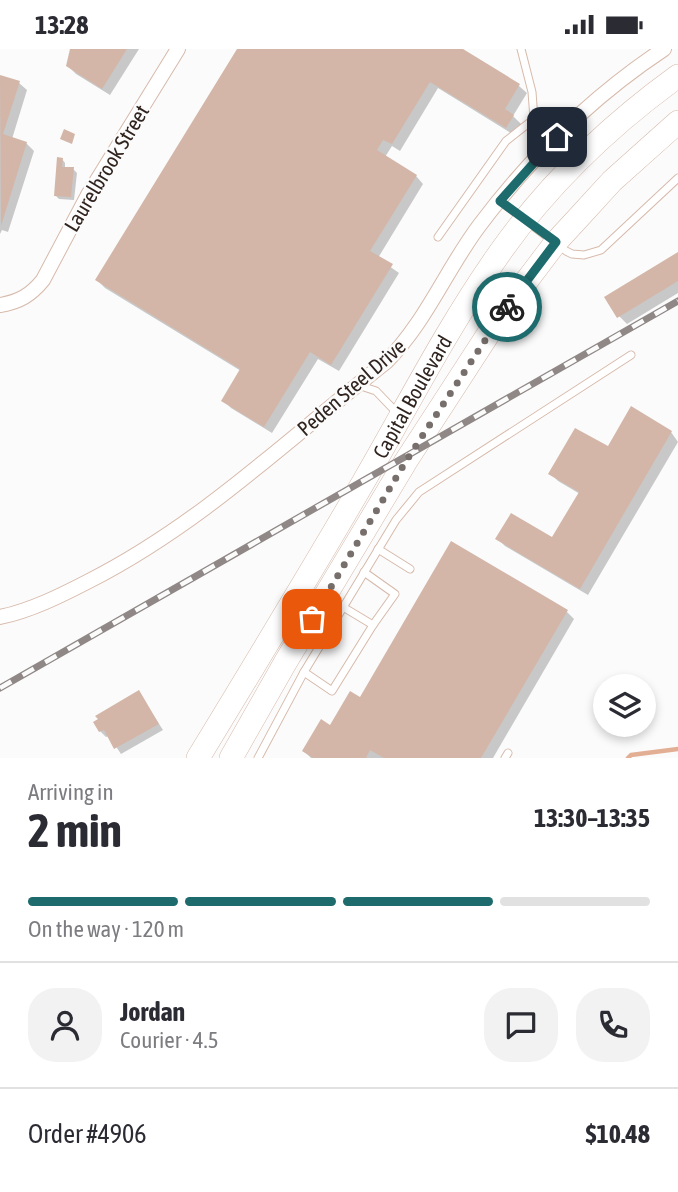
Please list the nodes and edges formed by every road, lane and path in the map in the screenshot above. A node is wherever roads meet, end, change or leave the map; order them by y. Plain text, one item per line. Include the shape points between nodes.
1 (178, 49) edge
2 (521, 49) edge
3 (664, 49) edge
4 (678, 76) edge
5 (678, 122) edge
6 (678, 179) edge
7 (500, 201) junction
8 (526, 220) junction
9 (438, 237) dead end
10 (556, 242) junction
11 (0, 305) edge
12 (632, 355) dead end
13 (357, 384) junction
14 (400, 418) junction
15 (378, 549) junction
16 (410, 569) dead end
17 (364, 572) junction
18 (343, 607) junction
19 (0, 617) edge
20 (373, 625) junction
21 (304, 672) junction
22 (198, 758) edge
23 (231, 758) edge
24 (258, 758) edge

1 - 11 street, Laurelbrook Street via 36,289 20,301
2 - 9 lane via 533,92 534,119 506,141
3 - 7 street, Peden Steel Drive via 573,121
4 - 8 main road, Capital Boulevard via 615,124 561,177
5 - 10 main road, Capital Boulevard via 612,181
6 - 10 lane via 601,250 572,254
7 - 8 lane
7 - 13 street, Peden Steel Drive via 478,227 407,341
8 - 10 lane
8 - 14 main road, Capital Boulevard via 472,293
10 - 23 main road, Capital Boulevard via 493,327 406,461
12 - 15 lane via 419,492
13 - 14 lane via 376,391
13 - 19 street, Peden Steel Drive via 178,529 68,592
14 - 22 main road, Capital Boulevard
15 - 16 lane
15 - 17 lane
17 - 18 lane
17 - 20 lane via 395,594
18 - 20 lane
18 - 21 lane
20 - 21 lane via 332,691
21 - 24 lane

